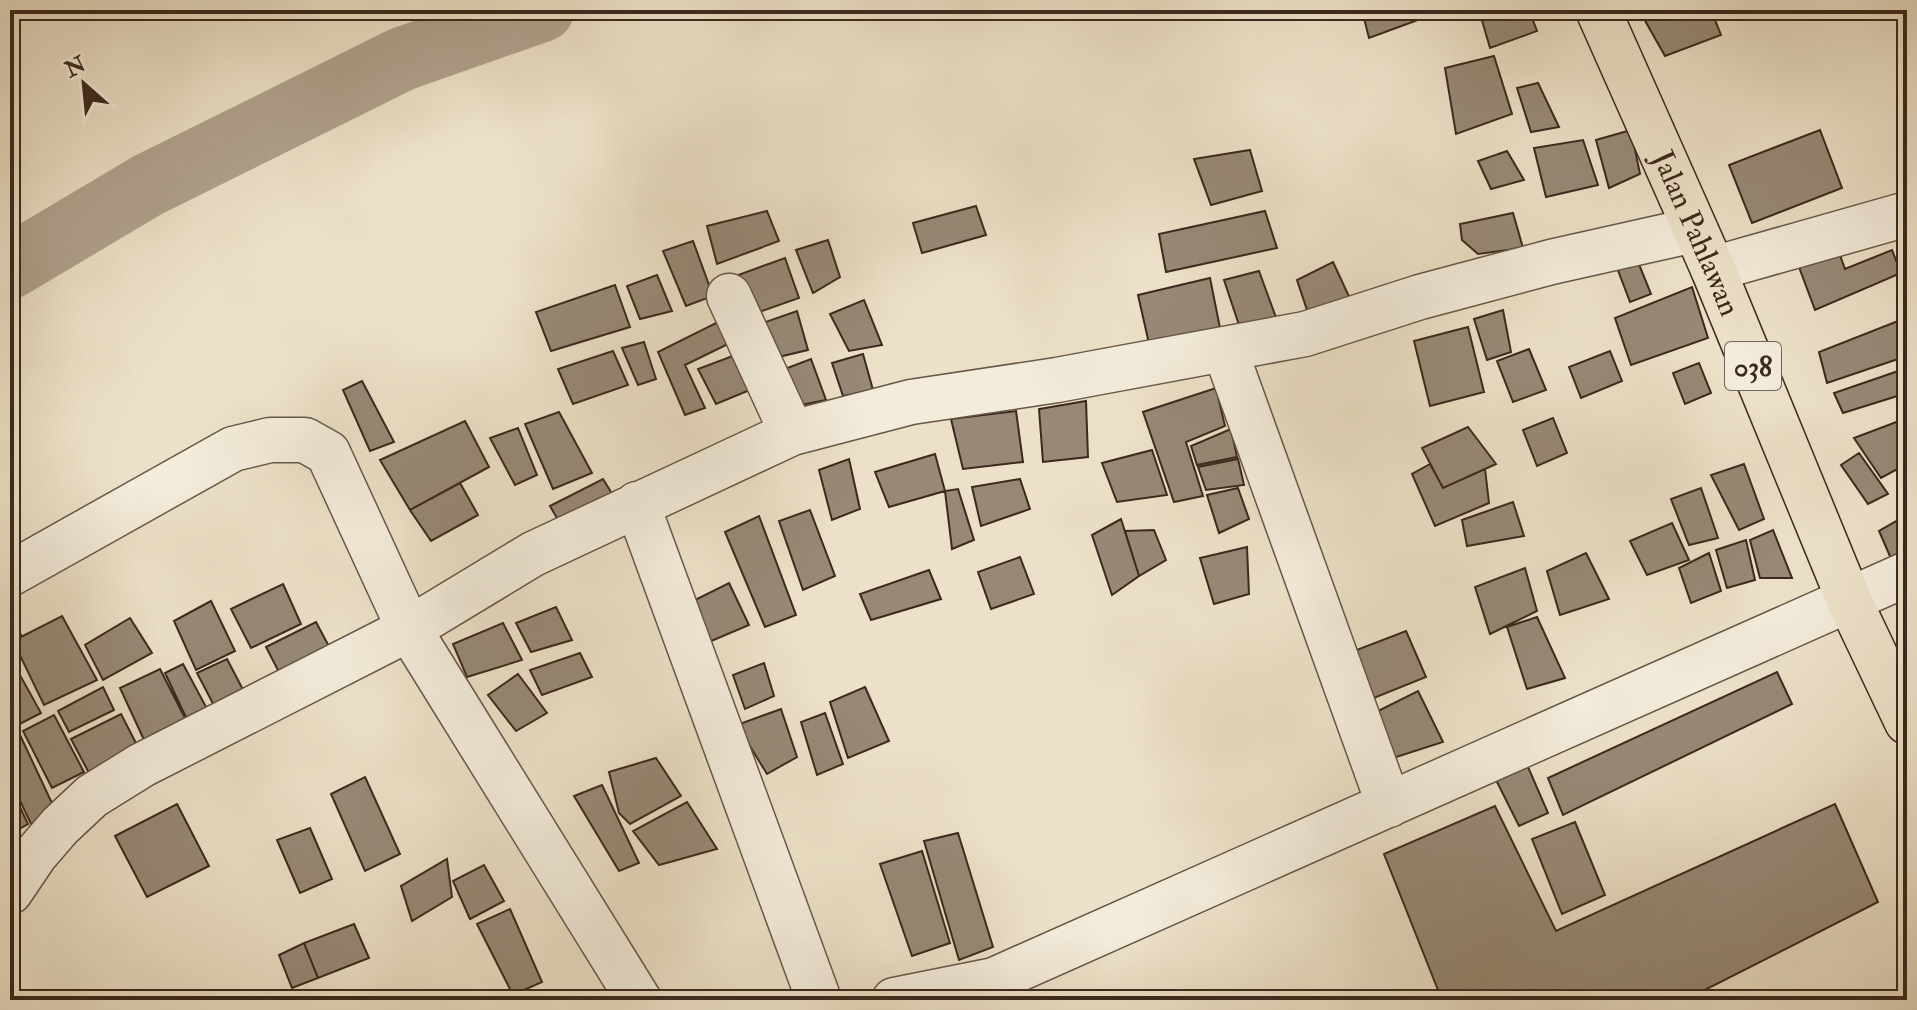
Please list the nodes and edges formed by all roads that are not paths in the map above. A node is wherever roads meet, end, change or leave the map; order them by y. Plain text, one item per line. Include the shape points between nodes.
1 (1598, 10) edge
2 (1907, 214) edge
3 (1694, 230) junction
4 (1713, 269) junction
5 (729, 296) dead end
6 (1225, 350) junction
7 (792, 433) junction
8 (637, 504) junction
9 (10, 574) edge
10 (1907, 574) edge
11 (1849, 600) junction
12 (409, 629) junction
13 (1907, 722) edge
14 (1389, 805) junction
15 (10, 892) edge
16 (639, 1000) edge
17 (819, 1000) edge
18 (894, 1000) edge

1 - 3 main road, Jalan Pahlawan / 038
2 - 4 street
3 - 4 main road, Jalan Pahlawan / 038
3 - 6 street via 1551,262 1305,334
4 - 11 main road, Jalan Pahlawan / 038
5 - 7 street
6 - 7 street via 911,402
6 - 14 street
7 - 8 street
8 - 12 street via 533,554
8 - 17 street
9 - 12 street via 233,449 270,440 305,440 328,453
10 - 11 street
11 - 13 main road, Jalan Pahlawan / 038
11 - 14 street
12 - 15 street via 142,765 92,796 60,826
12 - 16 street
14 - 18 street via 994,980

